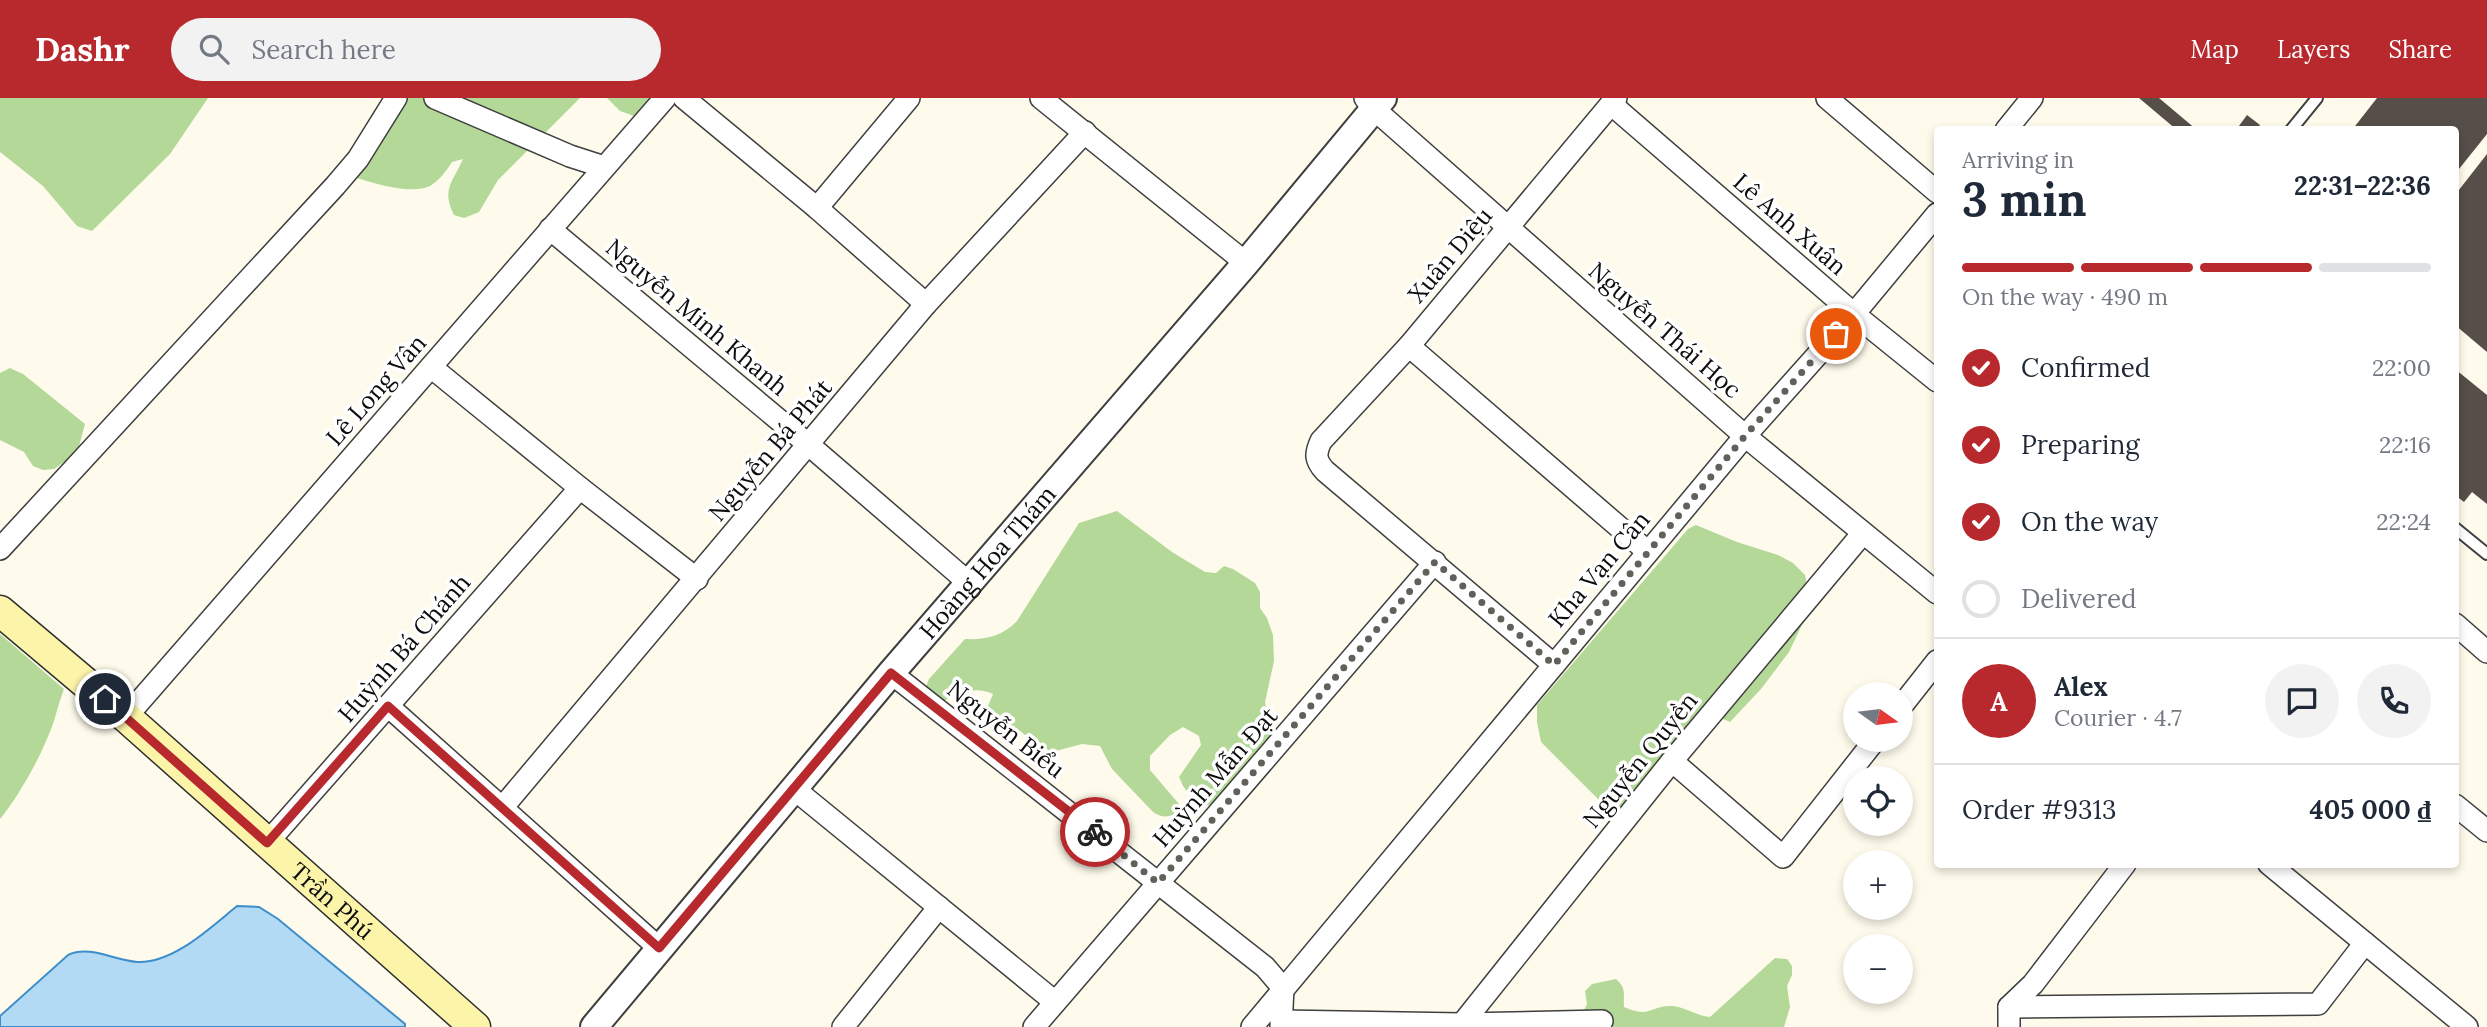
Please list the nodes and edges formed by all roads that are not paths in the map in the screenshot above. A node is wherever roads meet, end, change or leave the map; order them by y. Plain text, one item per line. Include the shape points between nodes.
1 (396, 98) edge
2 (435, 98) edge
3 (665, 98) edge
4 (684, 98) edge
5 (909, 98) edge
6 (1041, 98) edge
7 (1827, 98) edge
8 (2032, 98) edge
9 (2317, 98) edge
10 (1613, 101) edge
11 (1374, 102) edge
12 (2009, 126) edge
13 (2294, 126) edge
14 (1084, 132) junction
15 (604, 167) junction
16 (1934, 189) edge
17 (817, 208) junction
18 (1934, 218) edge
19 (1507, 227) junction
20 (550, 229) junction
21 (1246, 263) junction
22 (926, 304) junction
23 (1854, 314) junction
24 (1409, 346) junction
25 (432, 367) junction
26 (1934, 379) edge
27 (1745, 436) junction
28 (809, 445) junction
29 (580, 488) junction
30 (2459, 531) edge
31 (1863, 533) junction
32 (0, 549) edge
33 (1648, 552) junction
34 (2487, 554) edge
35 (1435, 562) junction
36 (697, 579) junction
37 (968, 583) junction
38 (1934, 591) edge
39 (0, 611) edge
40 (2459, 628) edge
41 (2487, 652) edge
42 (1554, 665) junction
43 (1934, 665) edge
44 (891, 673) junction
45 (1913, 691) edge
46 (388, 706) junction
47 (126, 717) junction
48 (1866, 752) edge
49 (1672, 761) junction
50 (793, 788) junction
51 (502, 807) junction
52 (2459, 807) edge
53 (2487, 831) edge
54 (267, 843) junction
55 (2121, 868) edge
56 (2274, 868) edge
57 (1158, 883) junction
58 (939, 907) junction
59 (2365, 943) junction
60 (659, 948) junction
61 (1283, 988) junction
62 (1055, 1002) junction
63 (2009, 1017) edge
64 (1602, 1021) dead end
65 (1281, 1024) edge
66 (1462, 1024) junction
67 (475, 1027) edge
68 (594, 1027) edge
69 (843, 1027) edge
70 (1034, 1027) edge
71 (1252, 1027) edge
72 (2467, 1027) edge

1 - 32 street via 358,159 335,186
2 - 15 street
3 - 15 street, Lê Long Vân
4 - 17 street
5 - 17 street
6 - 14 street
7 - 16 street
8 - 12 street
9 - 13 lane
10 - 19 street, Xuân Diệu
10 - 23 street, Lê Anh Xuân
11 - 19 street, Nguyễn Thái Học
11 - 21 street, Hoàng Hoa Thám
14 - 21 street
14 - 22 street, Nguyễn Bá Phát
15 - 20 street, Lê Long Vân
17 - 22 street
18 - 23 street, Kha Vạn Cân
19 - 24 street, Xuân Diệu
19 - 27 street, Nguyễn Thái Học
20 - 25 street, Lê Long Vân
20 - 28 street, Nguyễn Minh Khanh
21 - 37 street, Hoàng Hoa Thám
22 - 28 street, Nguyễn Bá Phát
23 - 26 street, Lê Anh Xuân
23 - 27 street, Kha Vạn Cân
24 - 33 street
24 - 35 street, Xuân Diệu via 1321,441 1317,461
25 - 29 street
25 - 47 street, Lê Long Vân
27 - 31 street, Nguyễn Thái Học
27 - 33 street, Kha Vạn Cân
28 - 36 street, Nguyễn Bá Phát
28 - 37 street, Nguyễn Minh Khanh
29 - 36 street
29 - 46 street, Huỳnh Bá Chánh
30 - 34 lane
31 - 38 street, Nguyễn Thái Học
31 - 49 street, Nguyễn Quyền
33 - 42 street, Kha Vạn Cân
35 - 42 street
35 - 57 street, Huỳnh Mẫn Đạt
36 - 51 street, Nguyễn Bá Phát
37 - 44 street, Hoàng Hoa Thám
39 - 47 main road, Trần Phú
40 - 41 street
42 - 61 street, Kha Vạn Cân
43 - 45 street
44 - 50 street, Hoàng Hoa Thám
44 - 57 street, Nguyễn Biểu
46 - 51 street
46 - 54 street, Huỳnh Bá Chánh
47 - 54 main road, Trần Phú
48 - 49 street via 1783,858
49 - 66 street, Nguyễn Quyền
50 - 58 street
50 - 60 street, Hoàng Hoa Thám
51 - 60 street
52 - 53 street
54 - 67 main road, Trần Phú
55 - 63 street
56 - 59 street
57 - 61 street, Nguyễn Biểu via 1265,967
57 - 62 street, Huỳnh Mẫn Đạt
58 - 62 street
58 - 69 street
59 - 63 street via 2318,1004
59 - 72 street
60 - 68 street, Hoàng Hoa Thám
61 - 65 street
61 - 71 street, Kha Vạn Cân
62 - 70 street, Huỳnh Mẫn Đạt
64 - 66 street
65 - 66 street

